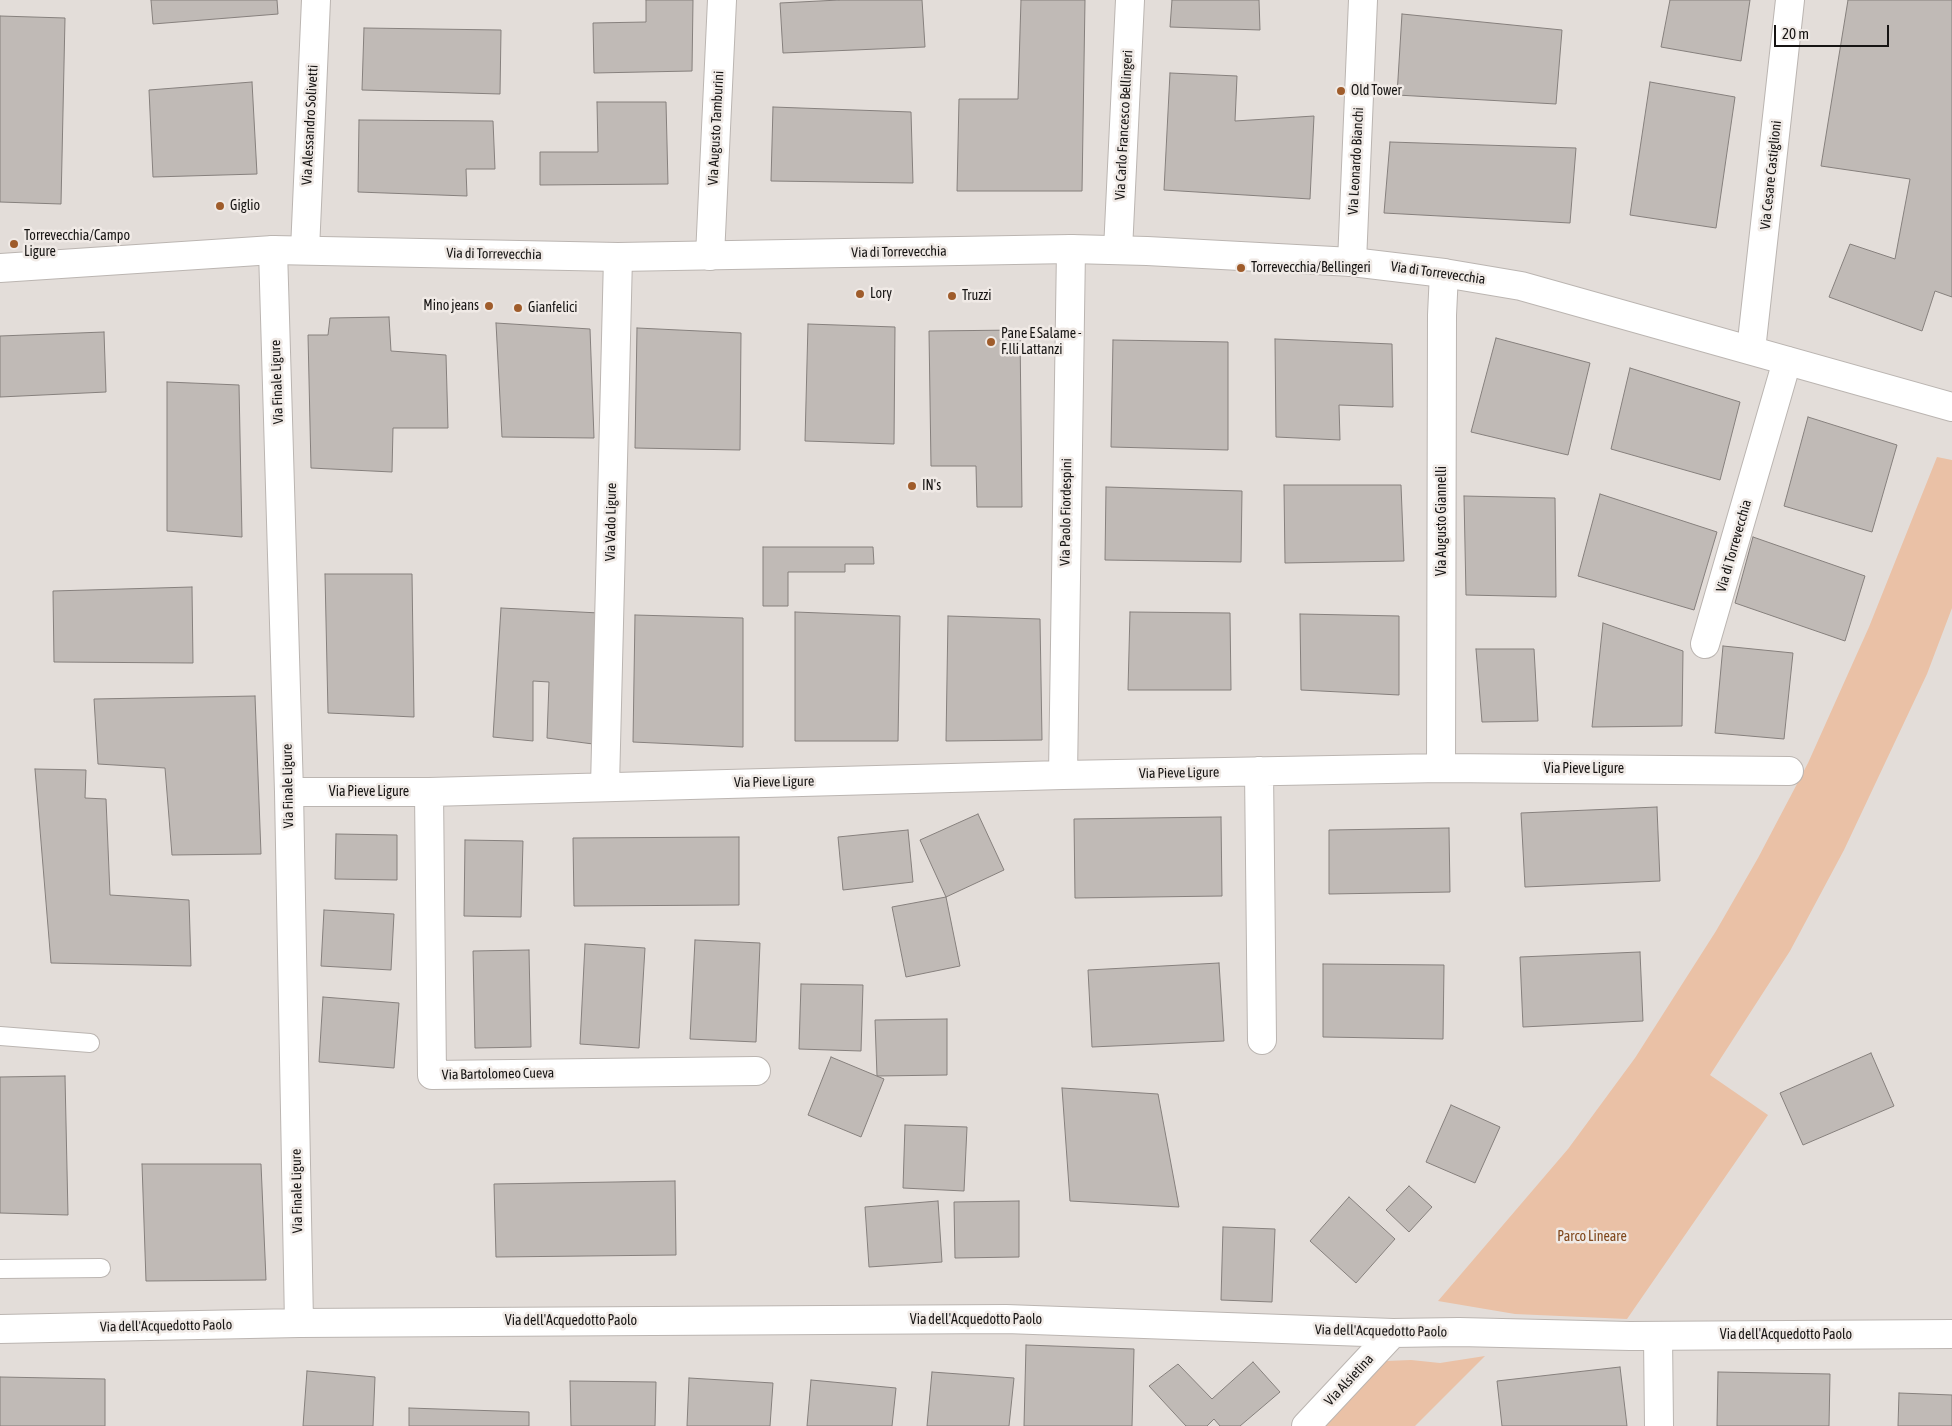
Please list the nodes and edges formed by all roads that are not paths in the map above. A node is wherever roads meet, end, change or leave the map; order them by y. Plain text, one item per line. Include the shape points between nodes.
1 (316, 0) edge
2 (722, 0) edge
3 (1130, 0) edge
4 (1363, 0) edge
5 (1790, 0) edge
6 (1071, 249) junction
7 (274, 250) junction
8 (305, 250) junction
9 (1118, 250) junction
10 (710, 256) junction
11 (618, 257) junction
12 (1352, 262) junction
13 (0, 268) edge
14 (1444, 273) junction
15 (1751, 350) junction
16 (1787, 361) junction
17 (1952, 407) edge
18 (1705, 644) dead end
19 (1441, 768) junction
20 (1259, 771) junction
21 (1788, 771) dead end
22 (1063, 774) junction
23 (605, 786) junction
24 (289, 792) junction
25 (429, 792) junction
26 (0, 1036) edge
27 (1262, 1040) dead end
28 (90, 1043) dead end
29 (756, 1070) dead end
30 (101, 1268) dead end
31 (0, 1269) edge
32 (299, 1323) junction
33 (0, 1330) edge
34 (1393, 1333) junction
35 (1952, 1334) edge
36 (1658, 1336) junction
37 (1306, 1426) edge
38 (1659, 1426) edge

1 - 8 street, Via Alessandro Solivetti
2 - 10 street, Via Augusto Tamburini
3 - 9 street, Via Carlo Francesco Bellingeri
4 - 12 street, Via Leonardo Bianchi
5 - 15 street, Via Cesare Castiglioni
6 - 9 street, Via di Torrevecchia
6 - 10 street, Via di Torrevecchia
6 - 22 street, Via Paolo Fiordespini
7 - 8 street, Via di Torrevecchia
7 - 13 street, Via di Torrevecchia
7 - 24 street, Via Finale Ligure
8 - 11 street, Via di Torrevecchia
9 - 12 street, Via di Torrevecchia
10 - 11 street, Via di Torrevecchia
11 - 23 street, Via Vado Ligure
12 - 14 street, Via di Torrevecchia
14 - 15 street, Via di Torrevecchia via 1521,286
14 - 19 street, Via Augusto Giannelli
15 - 16 street, Via di Torrevecchia
16 - 17 street, Via di Torrevecchia
16 - 18 street, Via di Torrevecchia
19 - 20 street, Via Pieve Ligure
19 - 21 street, Via Pieve Ligure
20 - 22 street, Via Pieve Ligure
20 - 27 street
22 - 23 street, Via Pieve Ligure
23 - 25 street, Via Pieve Ligure
24 - 25 street, Via Pieve Ligure
24 - 32 street, Via Finale Ligure
25 - 29 street, Via Bartolomeo Cueva via 432,1075
26 - 28 lane
30 - 31 lane
32 - 33 street, Via dell'Acquedotto Paolo
32 - 34 street, Via dell'Acquedotto Paolo via 1006,1319
34 - 36 street, Via dell'Acquedotto Paolo
34 - 37 street, Via Alsietina
35 - 36 street, Via dell'Acquedotto Paolo
36 - 38 street

